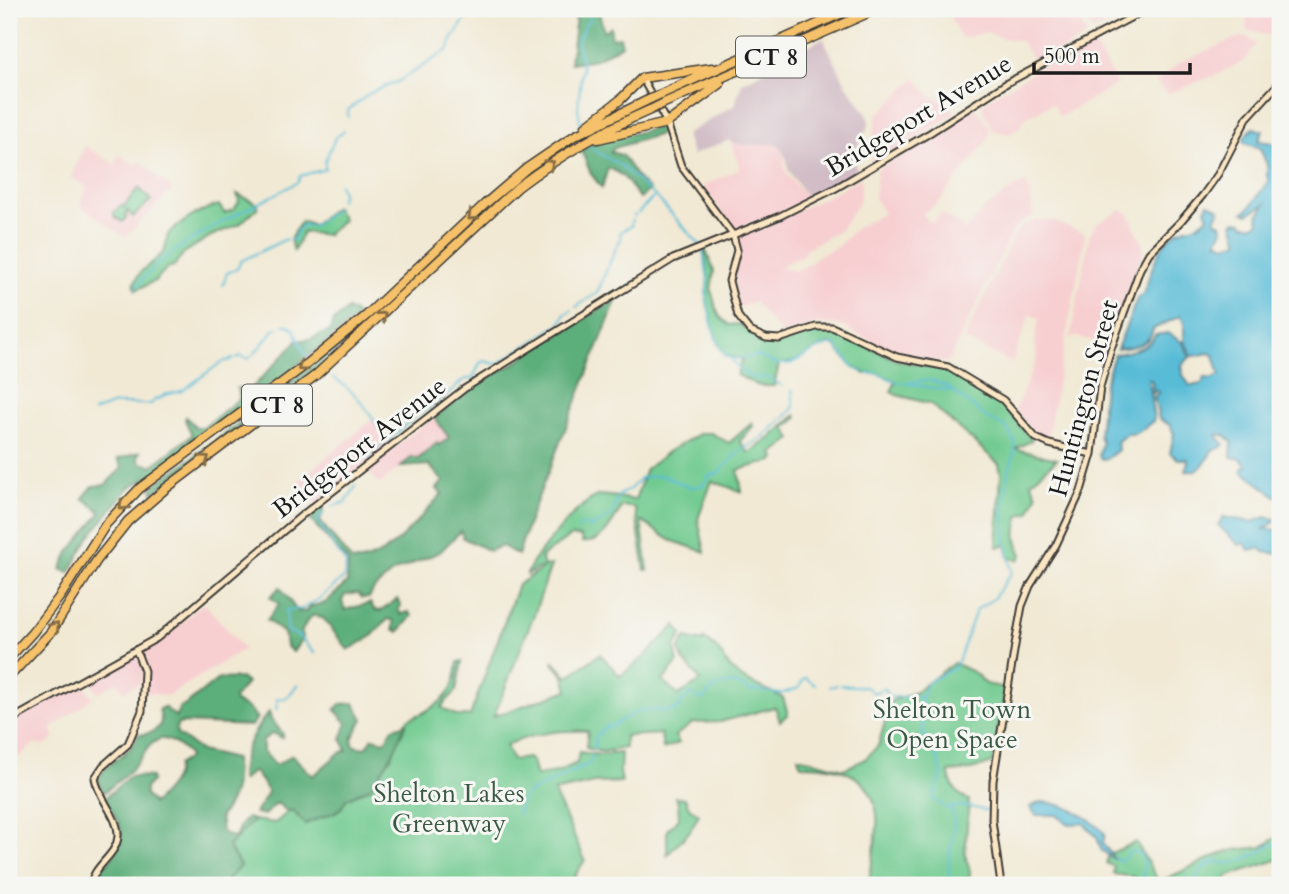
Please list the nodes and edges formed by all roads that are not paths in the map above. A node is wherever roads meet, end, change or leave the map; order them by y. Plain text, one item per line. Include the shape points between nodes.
1 (851, 9) edge
2 (877, 9) edge
3 (1147, 9) edge
4 (773, 56) junction
5 (740, 59) junction
6 (642, 78) junction
7 (1280, 82) edge
8 (667, 123) junction
9 (590, 125) junction
10 (593, 140) junction
11 (733, 235) junction
12 (1092, 454) junction
13 (136, 650) junction
14 (9, 658) edge
15 (9, 677) edge
16 (9, 720) edge
17 (91, 885) edge
18 (1001, 885) edge

1 - 5 highway, CT 8
2 - 4 highway, CT 8
3 - 11 main road, Bridgeport Avenue via 1017,78 851,180
4 - 8 highway via 714,88
4 - 10 highway, CT 8, bridge via 664,103
5 - 6 highway
5 - 9 highway, CT 8, bridge
6 - 8 main road
6 - 9 highway
7 - 12 main road, Huntington Street via 1247,118 1203,195 1142,265 1100,387
8 - 10 highway
8 - 11 main road via 681,166
9 -> 14 highway, CT 8 via 507,184 367,315 307,364 140,488 106,524 53,606
15 -> 10 highway, CT 8 via 51,632 112,540 145,505 316,375 540,170
11 - 12 main road via 737,250 729,281 738,316 754,334 779,339 816,327 832,327 897,357 943,365 1003,400 1040,441
11 - 13 main road, Bridgeport Avenue via 673,259 464,389 292,523 172,627
12 - 18 main road, Huntington Street via 1081,491 1023,606 992,808
13 - 16 main road, Bridgeport Avenue
13 - 17 main road via 144,671 142,712 128,744 95,778 118,834

